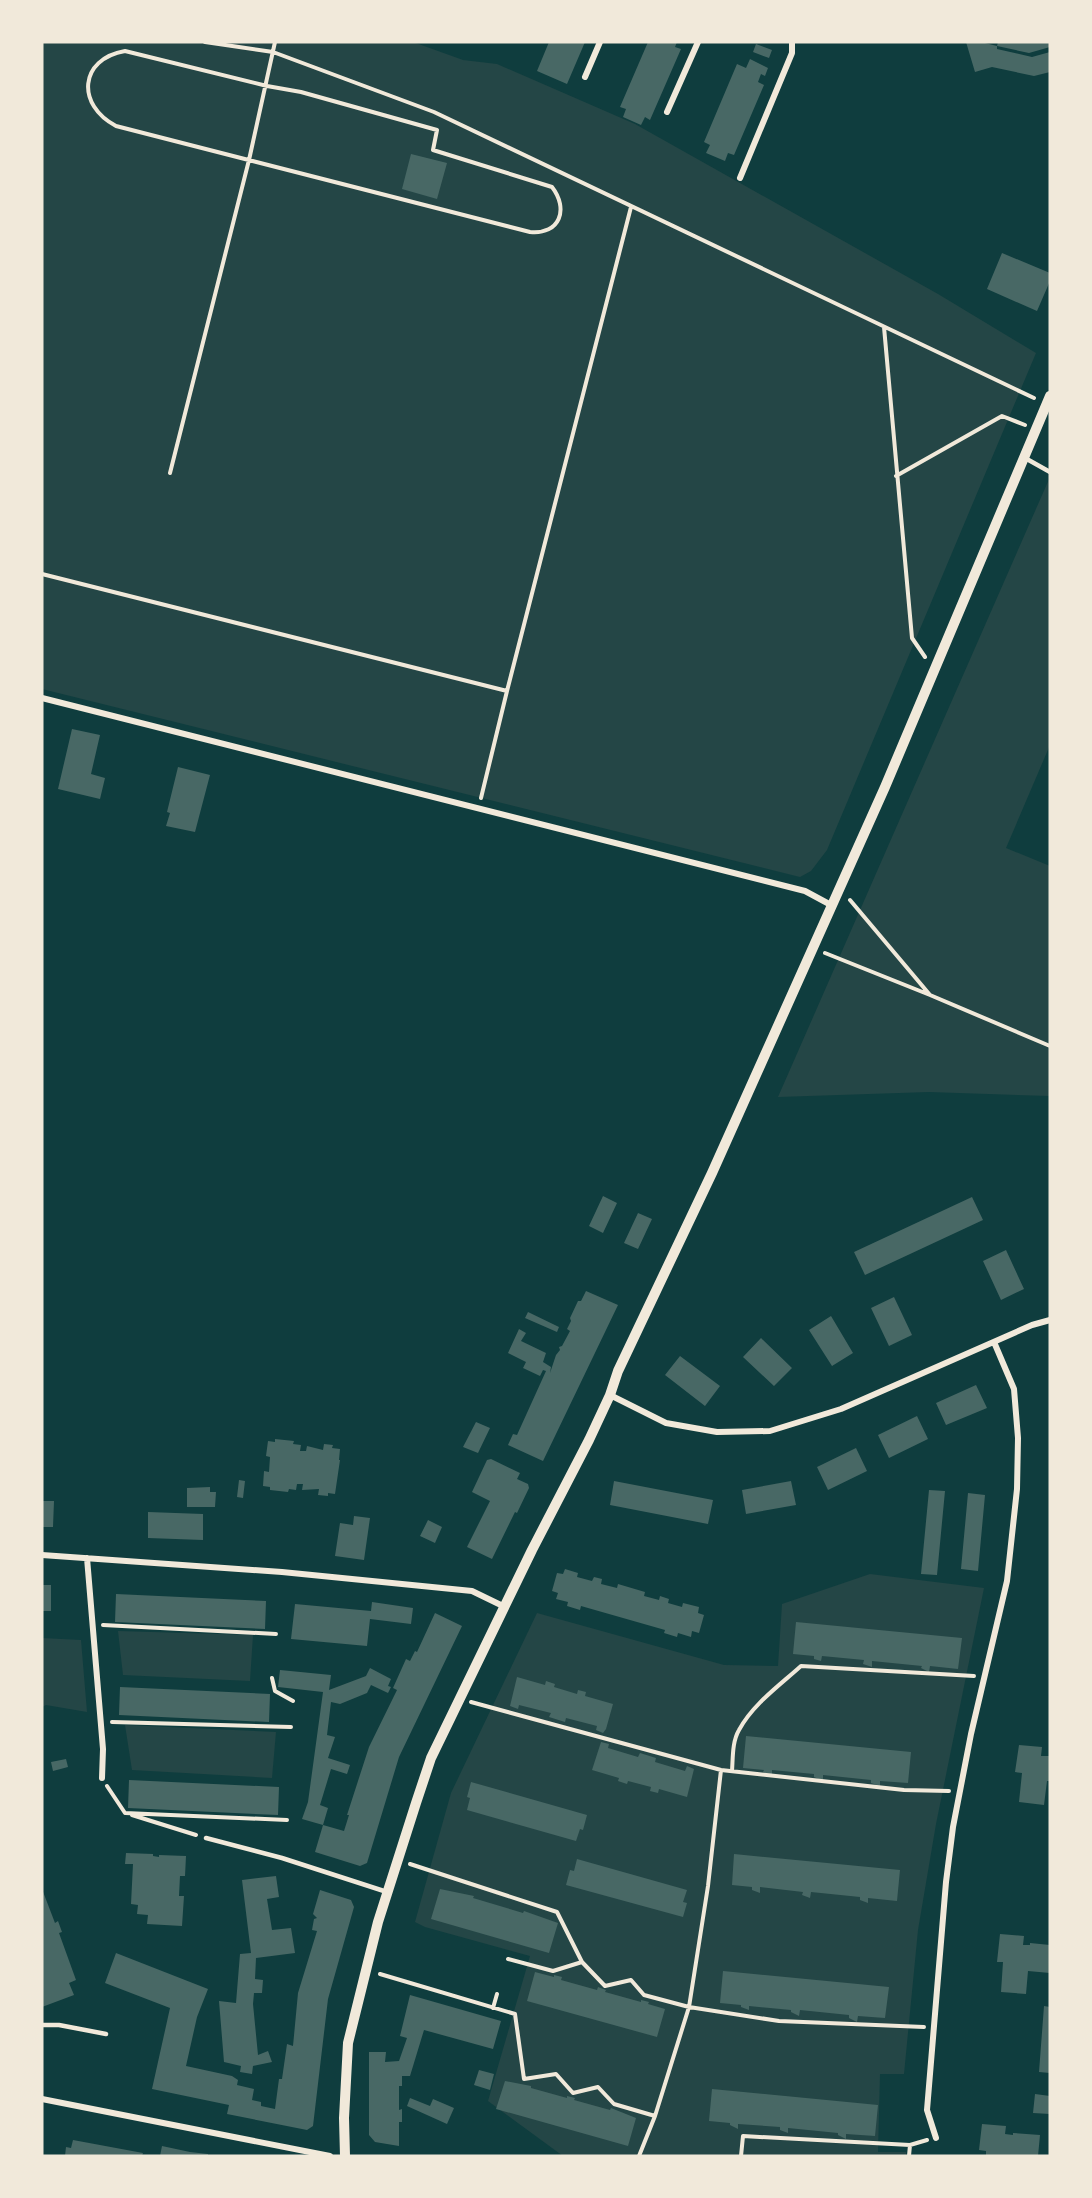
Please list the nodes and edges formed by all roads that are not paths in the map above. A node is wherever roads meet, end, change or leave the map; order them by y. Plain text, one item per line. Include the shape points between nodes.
1 (600, 42) edge
2 (698, 42) edge
3 (792, 42) edge
4 (585, 77) dead end
5 (667, 112) dead end
6 (740, 178) dead end
7 (1046, 398) edge
8 (1025, 458) junction
9 (1050, 472) edge
10 (42, 698) edge
11 (42, 705) edge
12 (831, 905) junction
13 (1050, 1320) edge
14 (994, 1342) junction
15 (610, 1395) junction
16 (42, 1556) edge
17 (87, 1558) junction
18 (506, 1607) junction
19 (102, 1778) road end
20 (206, 1838) road end
21 (387, 1892) junction
22 (42, 2025) edge
23 (106, 2034) dead end
24 (42, 2099) edge
25 (936, 2138) dead end
26 (330, 2156) edge
27 (345, 2156) edge

1 - 4 street
2 - 5 street
3 - 6 street via 792,53
7 - 8 street
8 - 9 lane
8 - 12 street
10 - 11 lane
10 - 12 street via 805,891
12 - 15 street
13 - 14 street
14 - 15 street via 841,1409 770,1431 717,1432 666,1423
14 - 25 street via 1014,1389 1017,1479 1007,1581 958,1792 946,1882 927,2110
15 - 18 street
16 - 17 street
17 - 18 street via 472,1591
17 - 19 street via 104,1749
18 - 21 street via 431,1758
20 - 21 lane
21 - 27 street via 348,2043
22 - 23 lane
24 - 26 street

